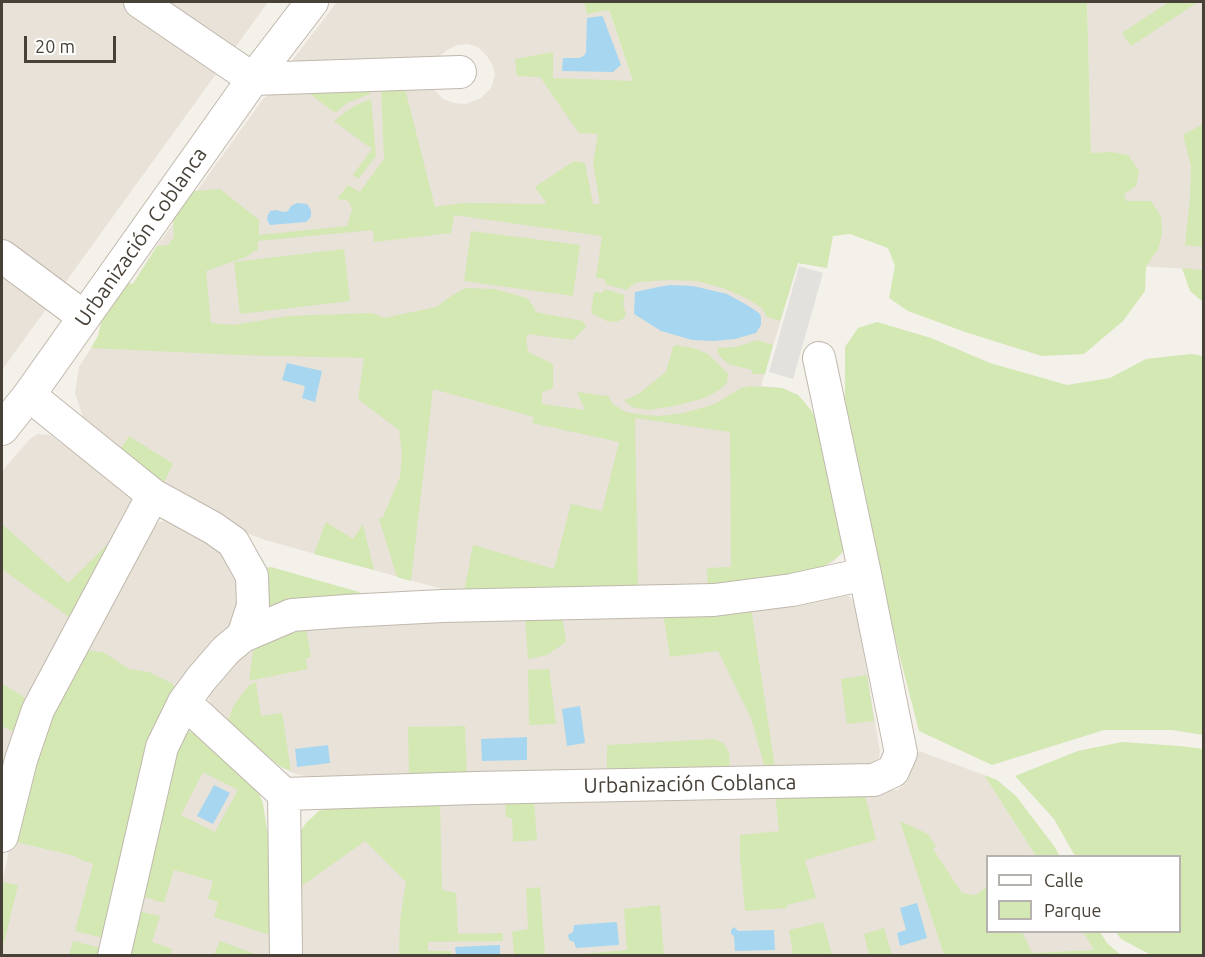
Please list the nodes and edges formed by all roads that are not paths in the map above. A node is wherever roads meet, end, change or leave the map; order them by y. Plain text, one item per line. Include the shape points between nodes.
1 (140, 2) edge
2 (312, 2) edge
3 (460, 72) dead end
4 (253, 79) junction
5 (2, 256) edge
6 (84, 317) junction
7 (819, 358) dead end
8 (28, 395) junction
9 (2, 429) edge
10 (153, 495) junction
11 (866, 574) junction
12 (243, 636) junction
13 (184, 702) junction
14 (284, 794) junction
15 (2, 836) edge
16 (114, 956) edge
17 (286, 956) edge

1 - 4 street
2 - 4 street, Urbanización Coblanca
3 - 4 street
4 - 6 street, Urbanización Coblanca
5 - 6 street
6 - 8 street, Urbanización Coblanca
7 - 11 street, Urbanización Coblanca
8 - 9 street, Urbanización Coblanca
8 - 10 street
10 - 12 street via 233,542 252,576 253,606
10 - 15 street via 38,710
11 - 12 street via 792,590 714,600 442,606 292,615
11 - 14 street, Urbanización Coblanca via 901,753 893,771 873,780
12 - 13 street via 226,650
13 - 14 street
13 - 16 street via 162,747
14 - 17 street

